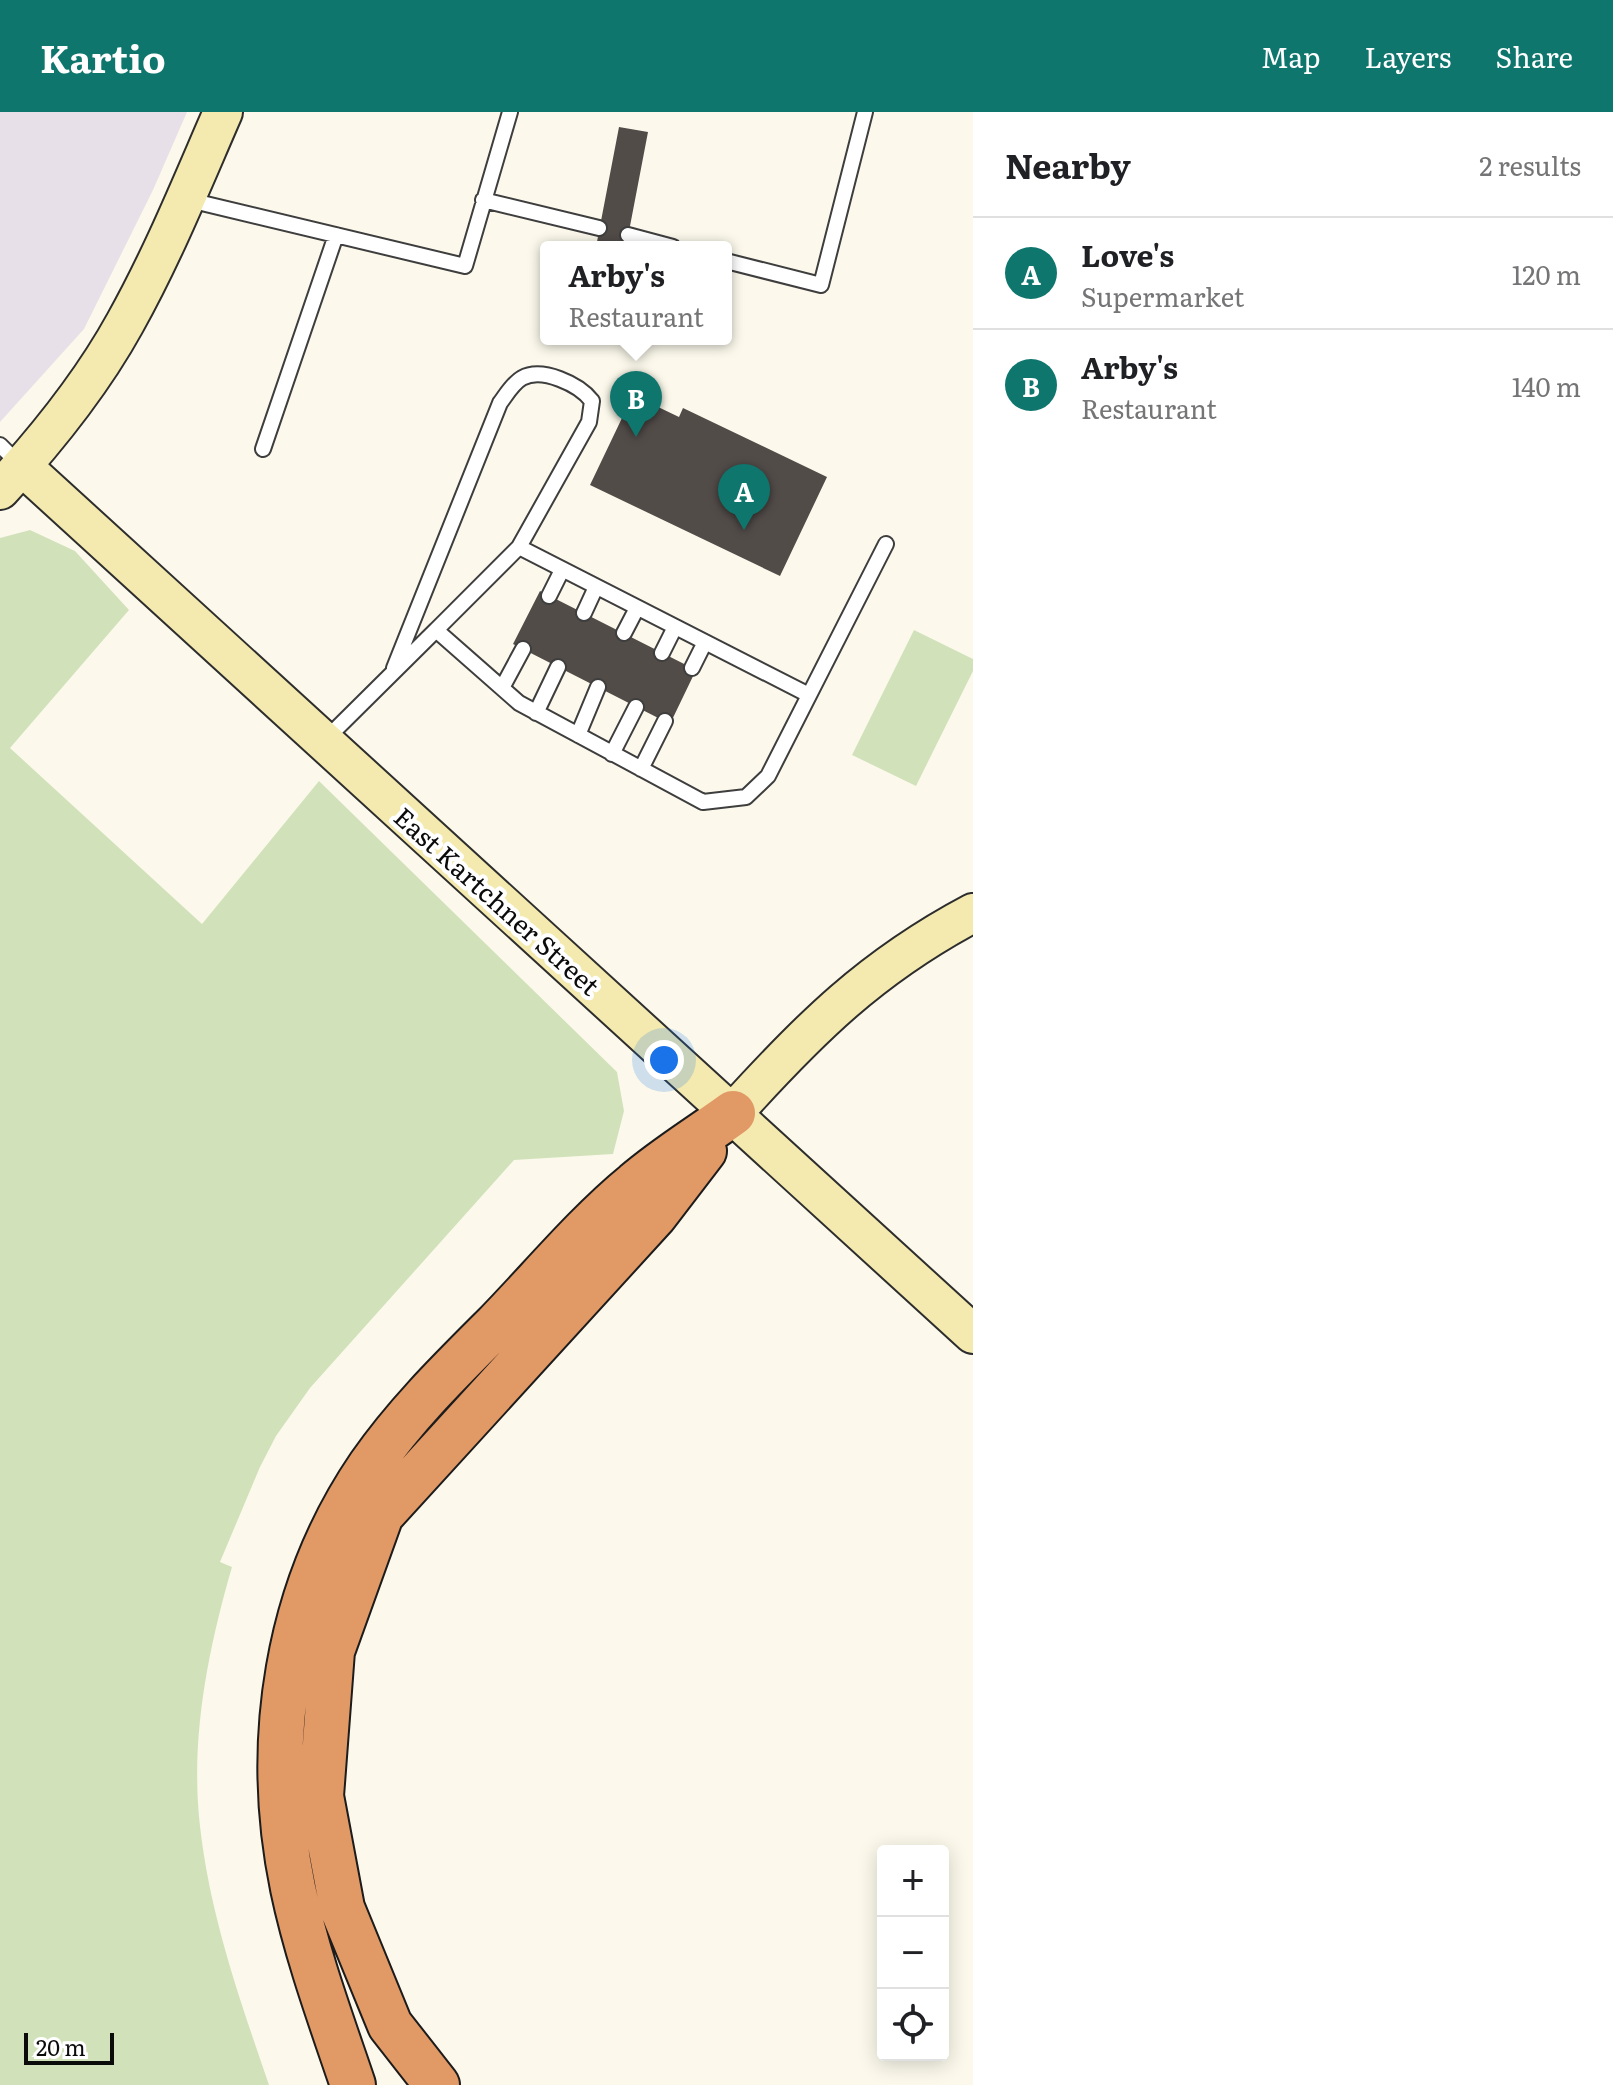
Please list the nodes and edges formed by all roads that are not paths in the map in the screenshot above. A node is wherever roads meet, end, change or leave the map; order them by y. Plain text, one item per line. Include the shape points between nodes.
1 (223, 112) edge
2 (510, 112) edge
3 (865, 112) edge
4 (185, 199) junction
5 (483, 200) junction
6 (599, 228) dead end
7 (336, 235) junction
8 (628, 235) dead end
9 (650, 241) edge
10 (732, 263) edge
11 (263, 449) dead end
12 (7, 467) edge
13 (886, 544) dead end
14 (519, 547) junction
15 (562, 570) junction
16 (596, 587) junction
17 (549, 596) dead end
18 (637, 608) junction
19 (584, 613) dead end
20 (675, 627) junction
21 (436, 630) junction
22 (624, 633) dead end
23 (705, 642) junction
24 (523, 649) dead end
25 (662, 653) dead end
26 (558, 667) dead end
27 (692, 668) dead end
28 (392, 673) junction
29 (598, 687) dead end
30 (502, 688) junction
31 (809, 695) junction
32 (636, 707) dead end
33 (536, 713) junction
34 (665, 721) dead end
35 (578, 735) junction
36 (323, 741) junction
37 (612, 754) junction
38 (641, 769) junction
39 (973, 913) edge
40 (733, 1113) junction
41 (973, 1334) edge
42 (353, 2085) edge
43 (437, 2085) edge

1 - 4 street
2 - 5 lane
3 - 10 lane via 821,285
4 - 7 lane
4 - 12 street via 125,325 84,388
5 - 6 lane
5 - 7 lane via 465,266
7 - 11 lane
8 - 9 lane
12 - 36 street, East Kartchner Street
13 - 31 lane
14 - 15 lane
14 - 21 lane
14 - 28 lane via 589,422 592,401 582,389 536,373 519,379 500,403
15 - 16 lane
15 - 17 lane
16 - 18 lane
16 - 19 lane
18 - 20 lane
18 - 22 lane
20 - 23 lane
20 - 25 lane
21 - 28 lane
21 - 30 lane
23 - 27 lane
23 - 31 lane
24 - 30 lane
26 - 33 lane
28 - 36 lane
29 - 35 lane
30 - 33 lane
31 - 38 lane via 768,776 746,797 703,802
32 - 37 lane
33 - 35 lane
34 - 38 lane
35 - 37 lane
36 - 40 street, East Kartchner Street
37 - 38 lane
39 - 40 street via 889,963 834,1006
40 - 41 street, East Kartchner Street
40 - 42 highway via 634,1184 408,1416 370,1467 313,1574 293,1637 282,1713 283,1807 306,1943
40 - 43 highway via 655,1215 381,1515 332,1651 321,1796 342,1908 390,2025

